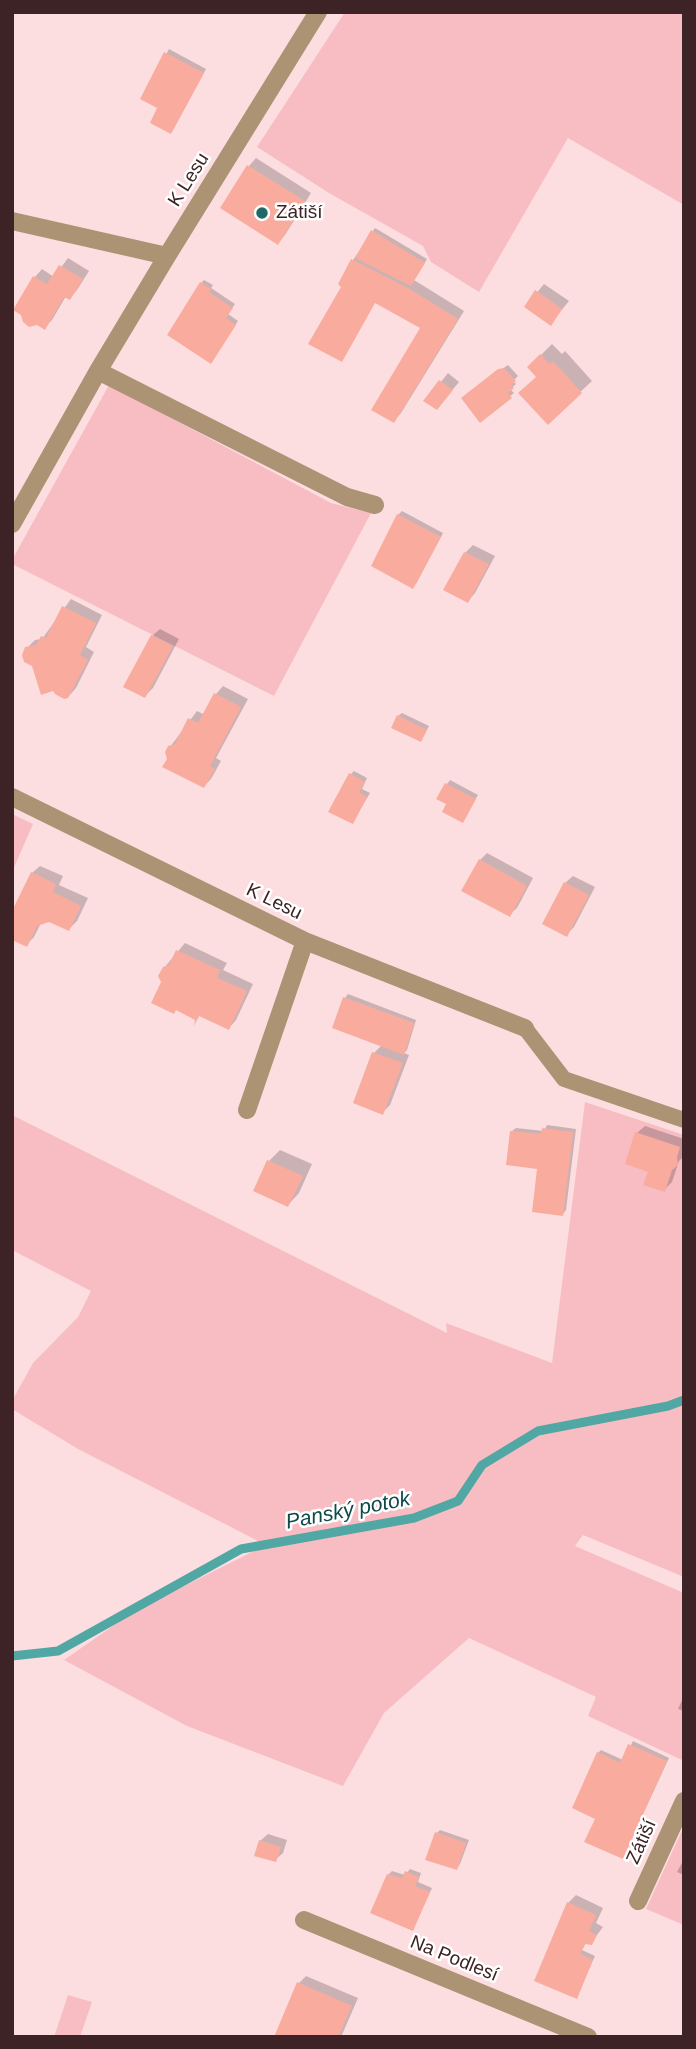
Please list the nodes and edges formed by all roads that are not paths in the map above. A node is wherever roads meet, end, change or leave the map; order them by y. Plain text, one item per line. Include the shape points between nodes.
1 (318, 12) edge
2 (12, 220) edge
3 (167, 256) junction
4 (98, 371) junction
5 (375, 505) dead end
6 (12, 524) edge
7 (12, 797) edge
8 (304, 940) junction
9 (525, 1028) joint
10 (247, 1110) dead end
11 (684, 1120) edge
12 (684, 1801) edge
13 (638, 1901) dead end
14 (304, 1920) dead end
15 (588, 2037) edge

1 - 3 street, K Lesu
2 - 3 street
3 - 4 street, K Lesu
4 - 5 street via 347,497
4 - 6 street, K Lesu
7 - 8 street, K Lesu
8 - 9 street, K Lesu
8 - 10 street
9 - 11 lane via 564,1079
12 - 13 street, Zátiší
14 - 15 street, Na Podlesí

